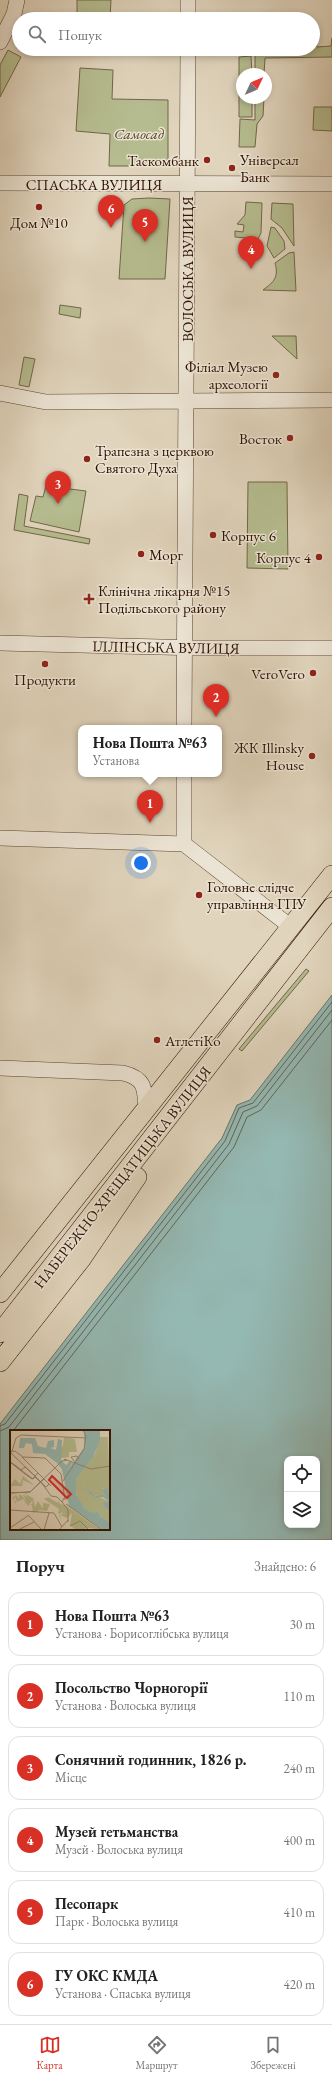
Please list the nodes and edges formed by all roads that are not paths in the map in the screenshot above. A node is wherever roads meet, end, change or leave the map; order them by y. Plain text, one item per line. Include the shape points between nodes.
1 (17, 0) edge
2 (188, 0) edge
3 (14, 12) edge
4 (188, 12) edge
5 (12, 18) edge
6 (0, 42) edge
7 (188, 56) edge
8 (0, 183) edge
9 (188, 184) junction
10 (332, 184) edge
11 (0, 393) edge
12 (332, 400) edge
13 (186, 401) junction
14 (0, 643) edge
15 (185, 647) junction
16 (332, 648) edge
17 (184, 725) edge
18 (184, 777) edge
19 (0, 838) edge
20 (184, 844) junction
21 (332, 875) edge
22 (332, 907) edge
23 (291, 927) junction
24 (332, 927) edge
25 (252, 1009) junction
26 (0, 1068) edge
27 (180, 1105) junction
28 (146, 1108) junction
29 (0, 1293) edge
30 (0, 1333) edge
31 (0, 1362) edge

1 - 3 street
2 - 4 street
5 - 6 street
7 - 9 street, ВОЛОСЬКА ВУЛИЦЯ
8 - 9 street, СПАСЬКА ВУЛИЦЯ
9 - 10 street, СПАСЬКА ВУЛИЦЯ
9 - 13 street, ВОЛОСЬКА ВУЛИЦЯ
11 - 13 street via 46,402
12 - 13 street
13 - 15 street, ВОЛОСЬКА ВУЛИЦЯ
14 - 15 street, ІЛЛІНСЬКА ВУЛИЦЯ
15 - 16 street, ІЛЛІНСЬКА ВУЛИЦЯ
15 - 17 street, ВОЛОСЬКА ВУЛИЦЯ
18 - 20 street
19 - 20 street
20 - 23 street
21 - 23 main road, НАБЕРЕЖНО-ХРЕЩАТИЦЬКА ВУЛИЦЯ
22 - 25 main road, НАБЕРЕЖНО-ХРЕЩАТИЦЬКА ВУЛИЦЯ
23 - 28 main road, НАБЕРЕЖНО-ХРЕЩАТИЦЬКА ВУЛИЦЯ
24 - 25 main road
25 - 27 main road, НАБЕРЕЖНО-ХРЕЩАТИЦЬКА ВУЛИЦЯ
26 - 28 street via 123,1073 141,1083 146,1094
27 - 30 main road, НАБЕРЕЖНО-ХРЕЩАТИЦЬКА ВУЛИЦЯ
27 - 31 main road via 131,1187 82,1258
28 - 29 main road, НАБЕРЕЖНО-ХРЕЩАТИЦЬКА ВУЛИЦЯ

